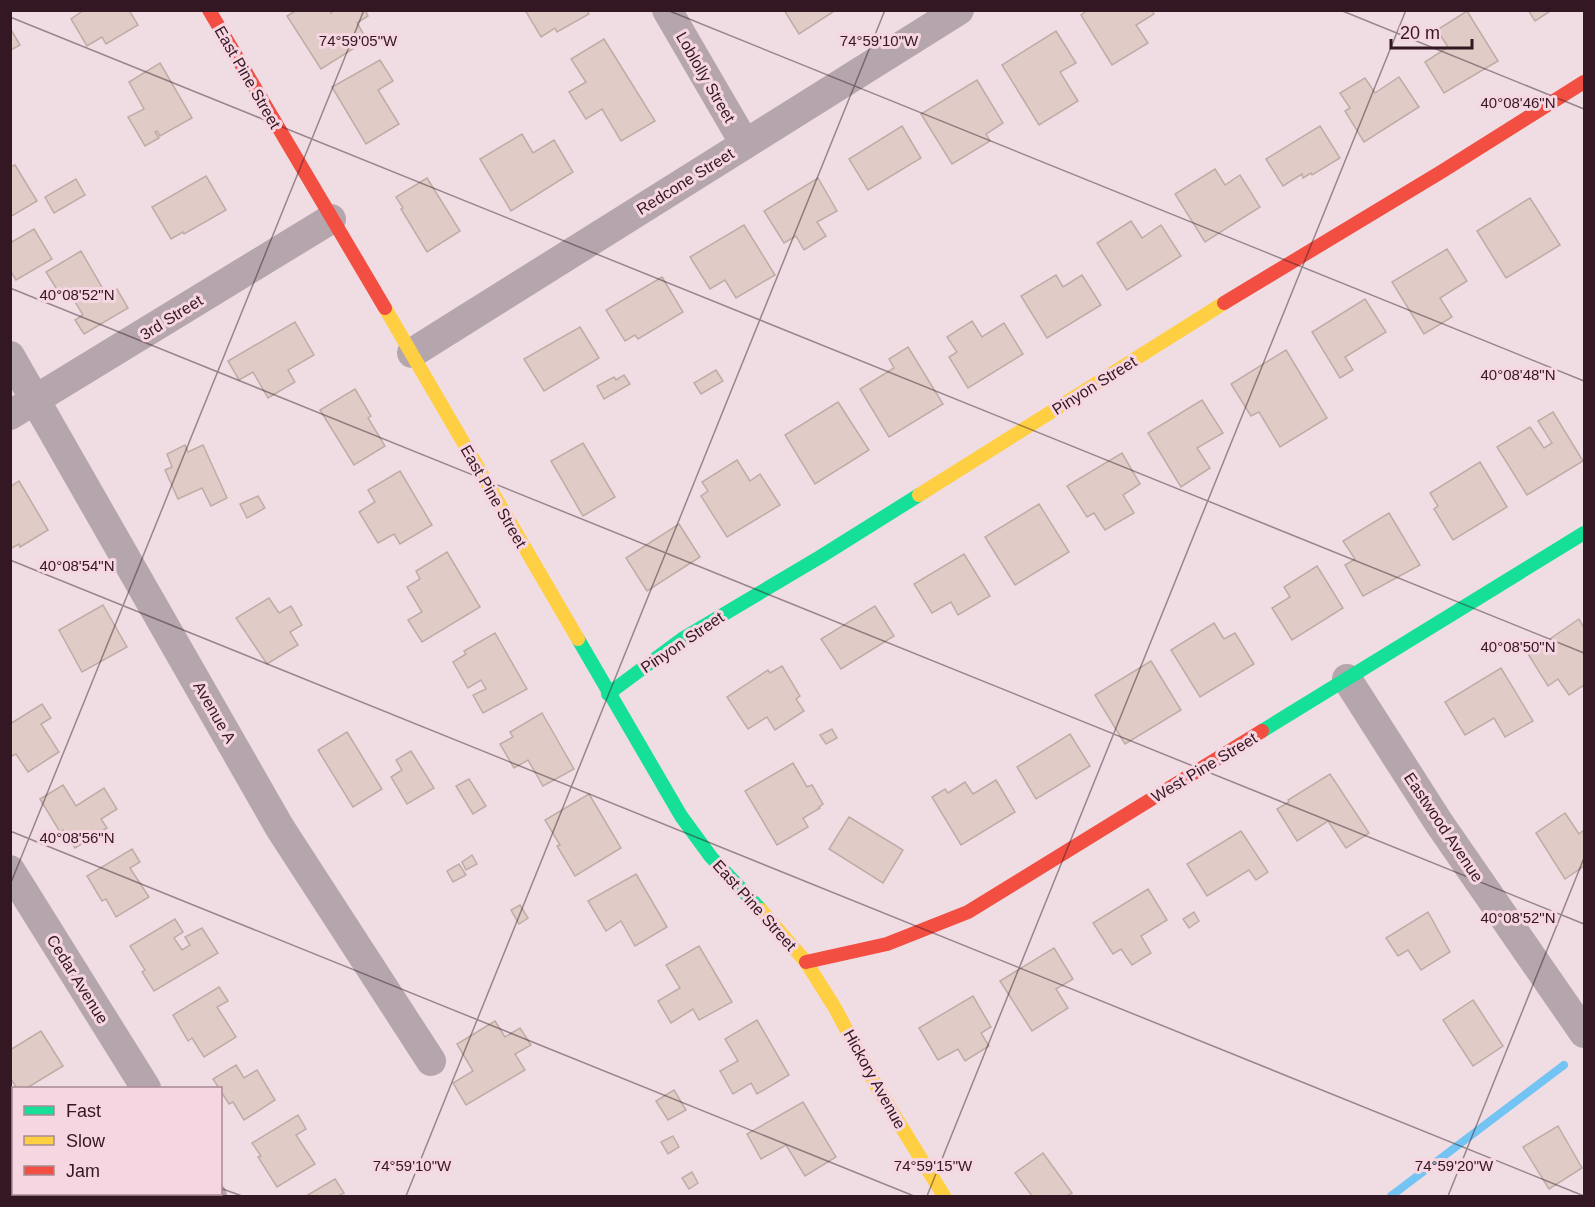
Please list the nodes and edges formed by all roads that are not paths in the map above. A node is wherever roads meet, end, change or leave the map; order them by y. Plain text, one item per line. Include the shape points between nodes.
1 (209, 10) edge
2 (668, 10) edge
3 (959, 10) edge
4 (1584, 82) edge
5 (745, 144) junction
6 (331, 219) junction
7 (412, 353) junction
8 (10, 356) edge
9 (36, 400) junction
10 (10, 415) edge
11 (1584, 533) edge
12 (1347, 679) junction
13 (608, 693) junction
14 (10, 870) edge
15 (806, 962) junction
16 (1584, 1033) edge
17 (431, 1060) dead end
18 (145, 1087) edge
19 (944, 1197) edge

1 - 6 street, East Pine Street
2 - 5 street, Loblolly Street
3 - 5 street, Redcone Street
4 - 13 street, Pinyon Street via 682,639
5 - 7 street, Redcone Street
6 - 7 street, East Pine Street
6 - 9 street, 3rd Street
7 - 13 street, East Pine Street
8 - 9 street, Avenue A
9 - 10 street, 3rd Street
9 - 17 street, Avenue A via 280,828
11 - 12 street, West Pine Street
12 - 15 street, West Pine Street via 968,912 886,944
12 - 16 street, Eastwood Avenue via 1439,823
13 - 15 street, East Pine Street via 681,816 711,857
14 - 18 street, Cedar Avenue
15 - 19 street, Hickory Avenue

